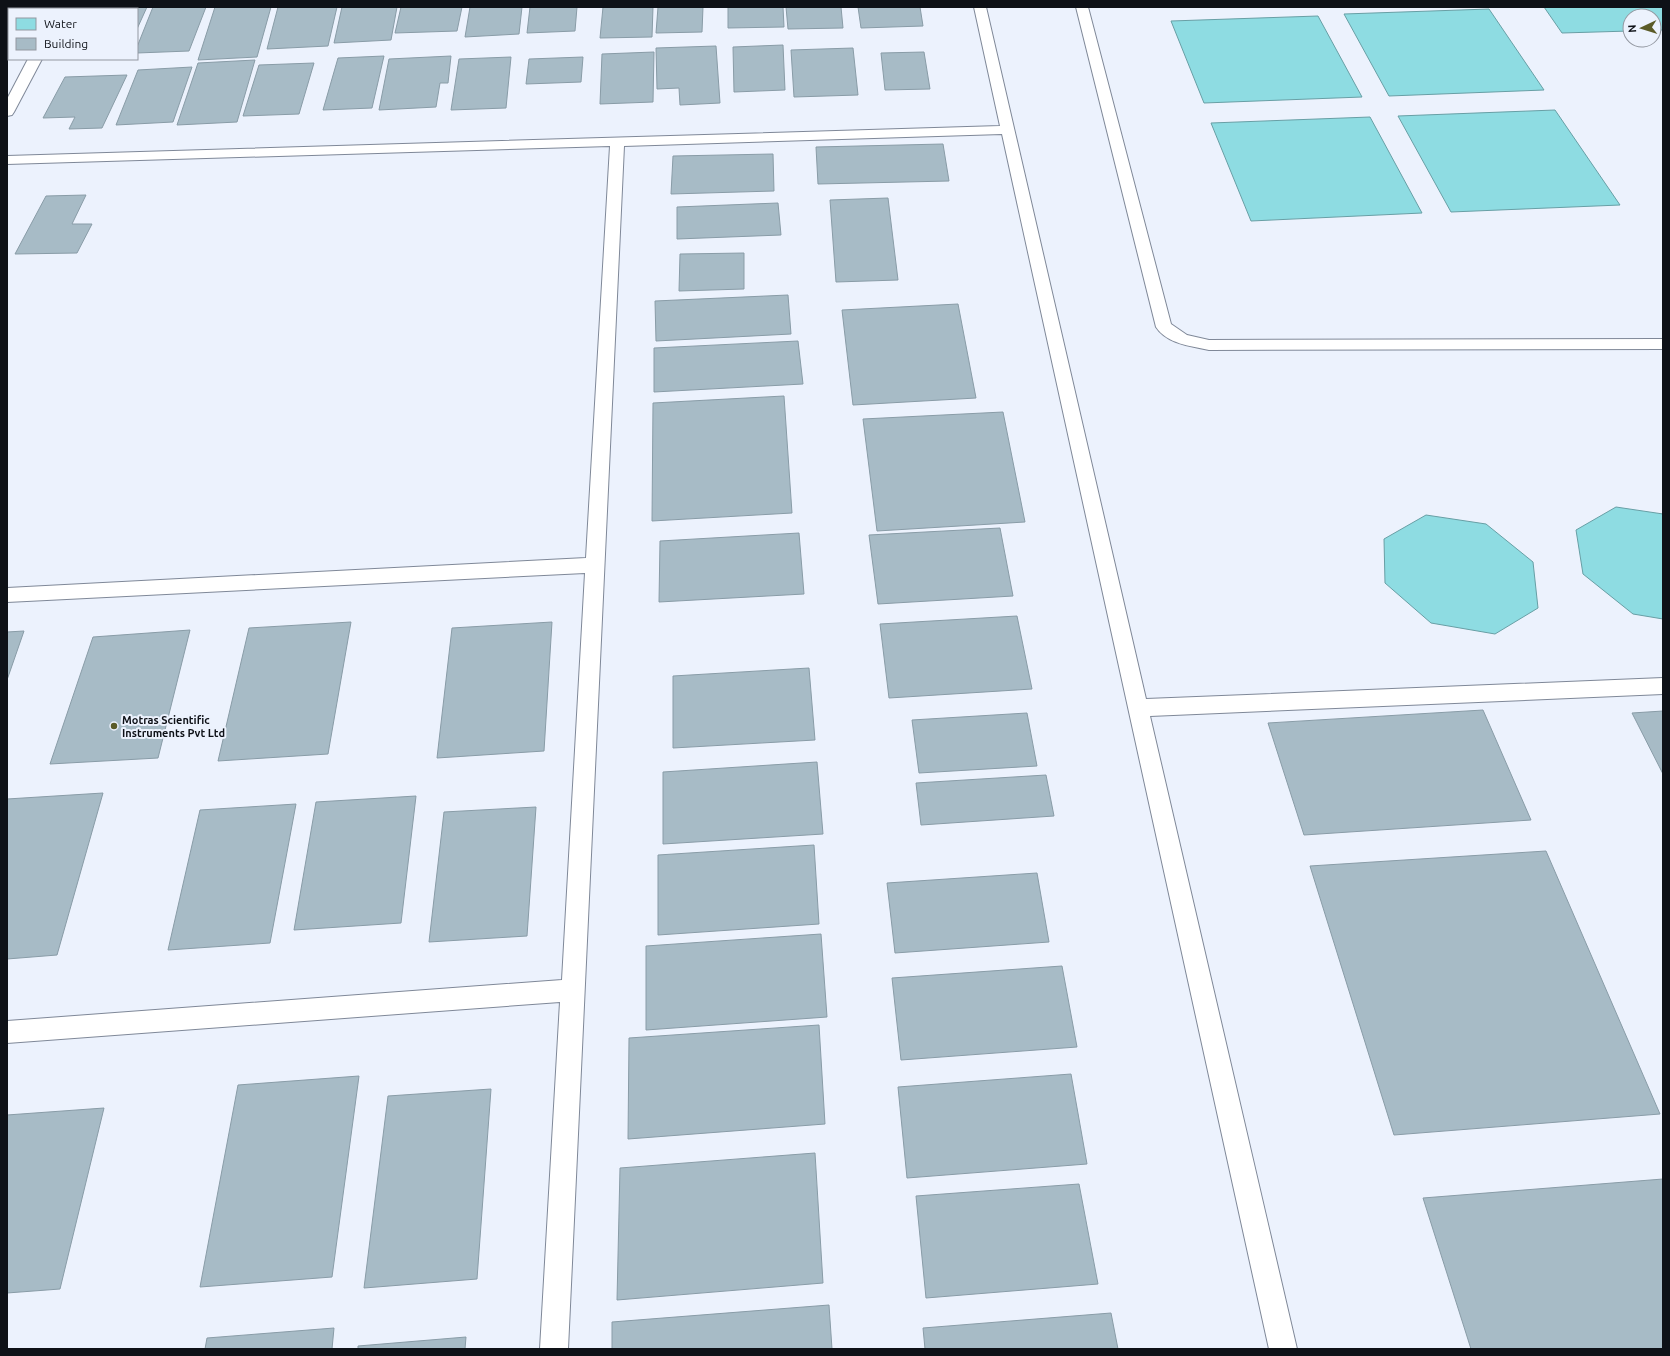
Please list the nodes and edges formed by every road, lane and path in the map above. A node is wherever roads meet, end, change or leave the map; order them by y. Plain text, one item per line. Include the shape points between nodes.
1 (980, 7) edge
2 (1082, 7) edge
3 (34, 60) edge
4 (7, 112) edge
5 (1008, 130) junction
6 (617, 142) junction
7 (7, 160) edge
8 (1663, 344) edge
9 (595, 565) junction
10 (7, 595) edge
11 (1663, 686) edge
12 (1138, 708) junction
13 (572, 990) junction
14 (7, 1032) edge
15 (554, 1349) edge
16 (1283, 1349) edge

1 - 5 lane
2 - 8 lane via 1164,327 1182,339 1209,345
3 - 4 lane
5 - 6 lane
5 - 12 lane
6 - 7 lane
6 - 9 lane
9 - 10 lane
9 - 13 lane
11 - 12 lane
12 - 16 lane
13 - 14 lane
13 - 15 lane

